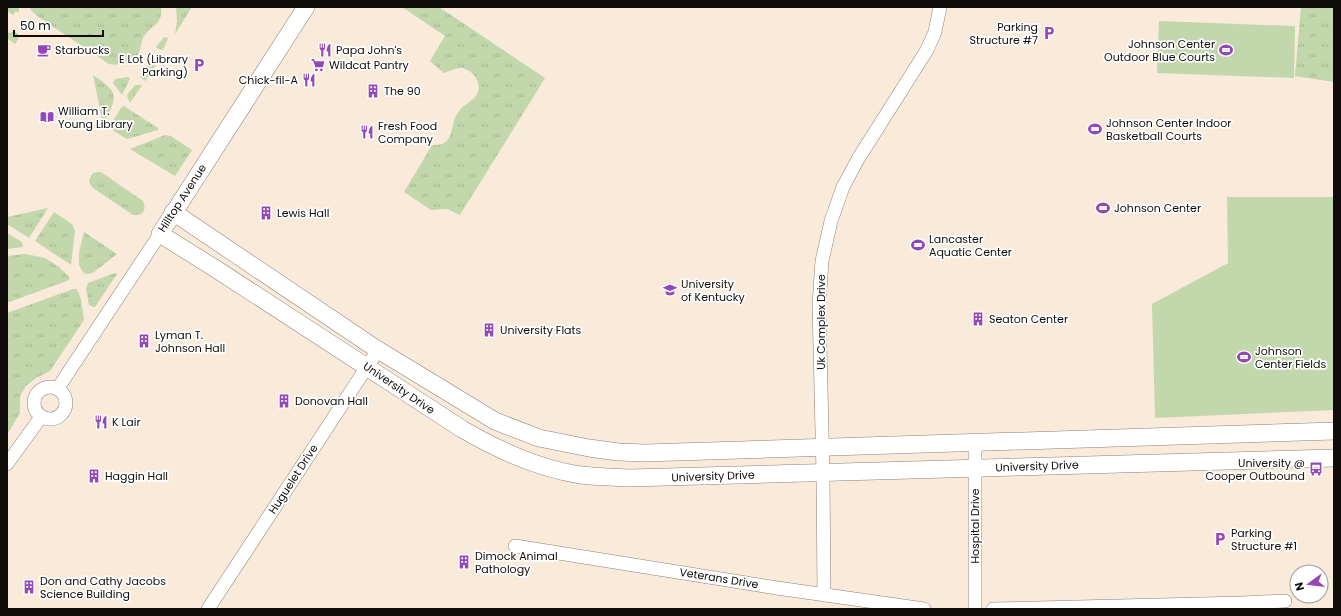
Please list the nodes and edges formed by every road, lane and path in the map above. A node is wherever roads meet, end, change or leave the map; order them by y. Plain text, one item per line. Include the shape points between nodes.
1 (306, 7) edge
2 (940, 7) edge
3 (173, 212) junction
4 (160, 234) junction
5 (378, 350) junction
6 (367, 366) junction
7 (58, 388) junction
8 (41, 417) junction
9 (1334, 431) edge
10 (975, 443) junction
11 (822, 447) junction
12 (1334, 458) edge
13 (7, 464) edge
14 (976, 468) junction
15 (823, 473) junction
16 (515, 546) dead end
17 (824, 595) junction
18 (1285, 600) dead end
19 (208, 609) edge
20 (924, 609) edge
21 (975, 609) edge
22 (993, 609) edge

1 - 3 street, Hilltop Avenue
2 - 11 street, Uk Complex Drive via 935,32 927,50 858,158 843,187 831,221 822,261 819,305
3 - 4 street, Hilltop Avenue
3 - 5 street, University Drive
4 - 6 street, University Drive
4 - 7 street, Hilltop Avenue
5 - 6 street, Huguelet Drive
5 - 11 street, University Drive via 495,420 539,438 589,448 645,453
6 - 15 street, University Drive via 486,444 554,469 581,475 630,478
6 - 19 street, Huguelet Drive
7 - 8 street via 48,386 36,394 34,404
7 - 8 street via 65,396 64,412 51,420
8 - 13 street
9 - 10 street, University Drive
10 - 11 street, University Drive
10 - 14 street, Hospital Drive
11 - 15 street, Uk Complex Drive
12 - 14 street, University Drive
14 - 15 street, University Drive
14 - 21 street, Hospital Drive
15 - 17 street, Uk Complex Drive
16 - 17 street, Veterans Drive
17 - 20 street, Veterans Drive
18 - 22 street

